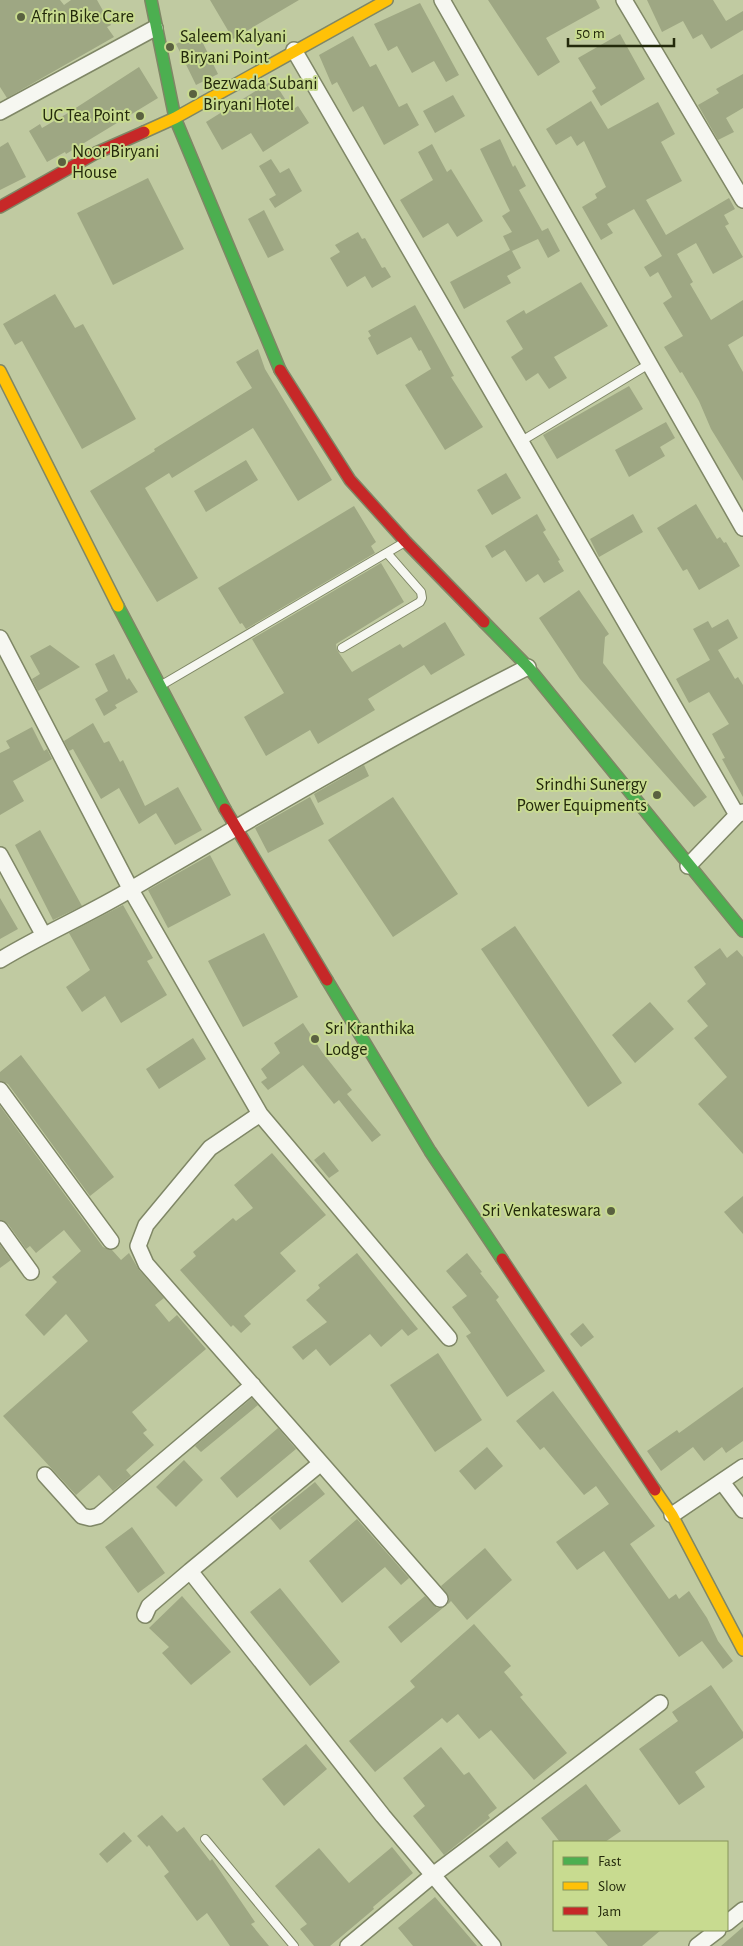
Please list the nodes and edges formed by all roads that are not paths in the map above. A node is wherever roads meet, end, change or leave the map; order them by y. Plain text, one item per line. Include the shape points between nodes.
1 (151, 0) edge
2 (387, 0) edge
3 (442, 0) edge
4 (624, 0) edge
5 (155, 28) junction
6 (294, 50) junction
7 (1, 110) edge
8 (175, 118) junction
9 (743, 200) edge
10 (0, 208) edge
11 (650, 364) junction
12 (0, 371) edge
13 (520, 442) junction
14 (743, 528) edge
15 (406, 542) junction
16 (387, 553) junction
17 (0, 638) edge
18 (342, 648) dead end
19 (4, 658) edge
20 (528, 667) junction
21 (159, 687) junction
22 (740, 813) edge
23 (235, 827) junction
24 (0, 855) edge
25 (688, 866) junction
26 (131, 890) junction
27 (743, 931) edge
28 (43, 934) junction
29 (0, 960) edge
30 (0, 1090) edge
31 (260, 1114) junction
32 (0, 1229) edge
33 (111, 1241) dead end
34 (31, 1272) dead end
35 (449, 1338) dead end
36 (253, 1385) junction
37 (320, 1463) junction
38 (743, 1467) edge
39 (45, 1475) dead end
40 (722, 1482) junction
41 (743, 1510) edge
42 (672, 1515) junction
43 (190, 1571) junction
44 (440, 1599) dead end
45 (145, 1615) dead end
46 (743, 1650) edge
47 (660, 1703) dead end
48 (205, 1839) dead end
49 (432, 1875) junction
50 (743, 1910) edge
51 (728, 1922) edge
52 (717, 1931) edge
53 (294, 1946) edge
54 (348, 1946) edge
55 (493, 1946) edge
56 (697, 1946) edge

1 - 5 street
2 - 6 street
3 - 11 street
4 - 9 street
5 - 7 street
5 - 8 street
6 - 8 street
6 - 13 street
8 - 10 street via 96,153
8 - 15 street via 281,372 350,480
11 - 13 lane
11 - 14 street
12 - 21 street
13 - 22 street
15 - 16 lane
15 - 20 street
16 - 18 lane via 421,592 422,598
16 - 21 lane
17 - 19 street
19 - 26 street
20 - 23 street
20 - 25 street
21 - 23 street
22 - 25 street
23 - 26 street
23 - 42 street via 430,1151
24 - 28 street
25 - 27 street
26 - 28 street
26 - 31 street
28 - 29 street
30 - 33 street
31 - 35 street
31 - 36 street via 210,1148 146,1225 138,1246 146,1264
32 - 34 street
36 - 37 street
36 - 39 street via 98,1516 82,1516
37 - 43 street
37 - 44 street
38 - 40 street
40 - 41 street
40 - 42 street
42 - 46 street
43 - 45 street via 148,1606
43 - 49 street
47 - 49 street
48 - 53 lane
49 - 54 street
49 - 55 street
50 - 51 street
52 - 56 street

